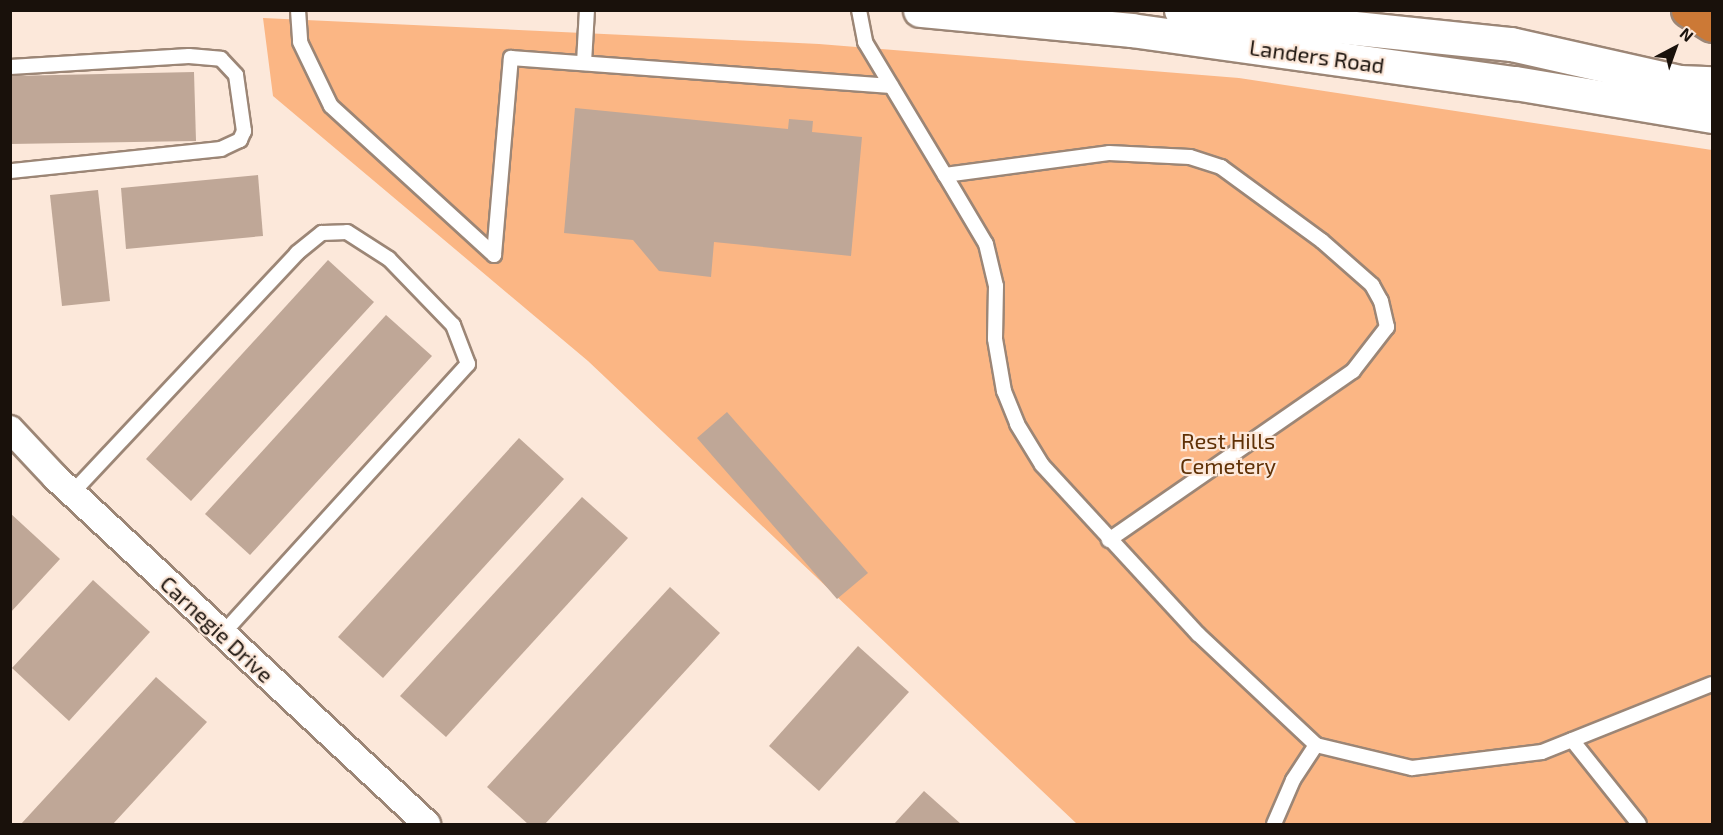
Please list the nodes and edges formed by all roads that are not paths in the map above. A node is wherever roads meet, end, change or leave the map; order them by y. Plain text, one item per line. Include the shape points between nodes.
1 (298, 10) edge
2 (587, 10) edge
3 (859, 10) edge
4 (920, 10) edge
5 (1181, 10) edge
6 (1688, 10) edge
7 (1713, 25) edge
8 (584, 63) junction
9 (10, 67) edge
10 (1713, 83) edge
11 (891, 86) junction
12 (1713, 116) edge
13 (10, 171) edge
14 (945, 176) junction
15 (10, 429) edge
16 (72, 493) junction
17 (1109, 540) junction
18 (222, 634) junction
19 (1713, 684) edge
20 (1572, 740) junction
21 (1316, 745) junction
22 (427, 825) edge
23 (1274, 825) edge
24 (1639, 825) edge

1 - 8 lane via 300,42 331,106 494,255 511,58
2 - 8 lane
3 - 11 lane via 865,42
4 - 12 main road, Landers Road via 1131,30 1515,83
5 - 10 main road via 1510,44 1679,82
6 - 7 highway
8 - 11 lane
9 - 13 lane via 189,56 221,60 236,75 244,131 240,140 221,149
11 - 14 lane
14 - 17 lane via 986,244 996,286 995,339 1017,424 1042,465
14 - 17 lane via 1109,153 1190,157 1221,167 1322,241 1372,285 1381,301 1387,327 1353,371
15 - 16 street, Carnegie Drive
16 - 18 street, Carnegie Drive
16 - 18 lane via 297,253 322,233 347,232 389,260 453,325 468,364
17 - 21 lane via 1198,634
18 - 22 street, Carnegie Drive
19 - 20 lane
20 - 21 lane via 1542,752 1412,768 1385,765
20 - 24 lane
21 - 23 lane via 1293,780

